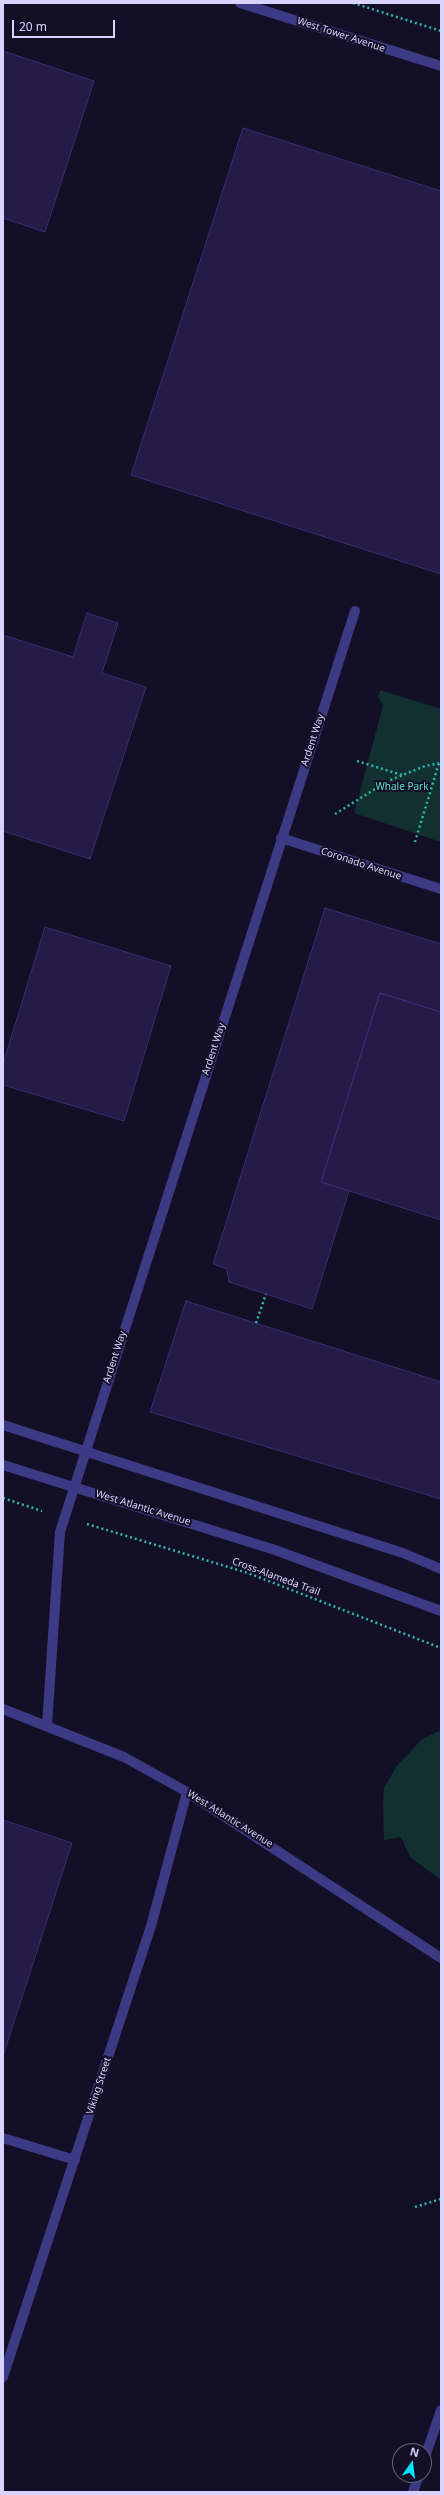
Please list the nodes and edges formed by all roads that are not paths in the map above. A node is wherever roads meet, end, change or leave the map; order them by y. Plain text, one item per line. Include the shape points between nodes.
1 (240, 3) edge
2 (441, 66) edge
3 (355, 611) dead end
4 (281, 838) junction
5 (441, 889) edge
6 (3, 1425) edge
7 (85, 1452) junction
8 (3, 1465) edge
9 (74, 1488) junction
10 (441, 1569) edge
11 (441, 1611) edge
12 (3, 1709) edge
13 (47, 1725) junction
14 (187, 1792) junction
15 (441, 1958) edge
16 (3, 2138) edge
17 (74, 2160) junction
18 (3, 2377) edge
19 (441, 2410) edge
20 (430, 2443) edge

1 - 2 street, West Tower Avenue
3 - 4 street, Ardent Way
4 - 5 street, Coronado Avenue
4 - 7 street, Ardent Way
6 - 7 street
7 - 9 street, Ardent Way
7 - 10 street via 402,1553
8 - 9 street, West Atlantic Avenue
9 - 11 street, West Atlantic Avenue via 275,1550
9 - 13 street, Ardent Way via 58,1548
12 - 13 street, West Atlantic Avenue
13 - 14 street, West Atlantic Avenue via 124,1757
14 - 15 street, West Atlantic Avenue
14 - 17 street, Viking Street via 151,1926
16 - 17 street
17 - 18 street, Viking Street
19 - 20 street

